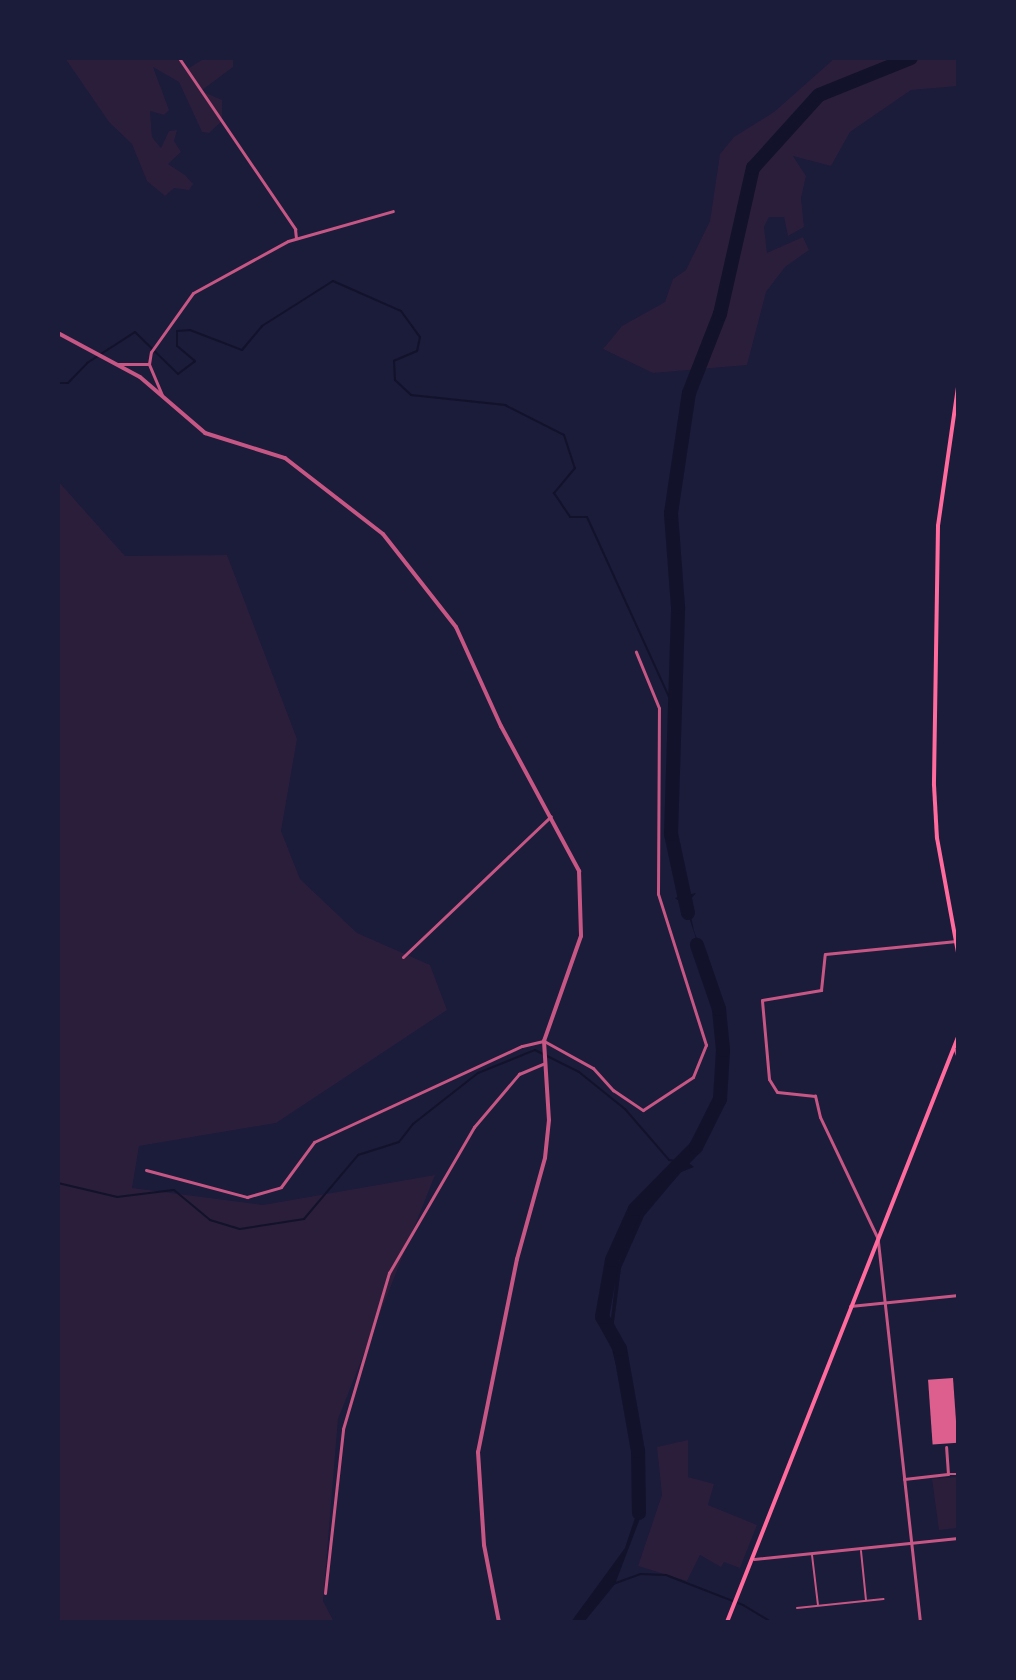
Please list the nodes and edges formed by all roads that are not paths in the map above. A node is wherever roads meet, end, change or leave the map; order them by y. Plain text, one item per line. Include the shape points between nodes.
1 (179, 58) edge
2 (393, 211) dead end
3 (296, 238) junction
4 (58, 333) edge
5 (117, 364) junction
6 (149, 364) junction
7 (958, 387) edge
8 (162, 395) junction
9 (636, 652) dead end
10 (551, 816) junction
11 (956, 941) junction
12 (958, 952) edge
13 (403, 957) dead end
14 (958, 1037) edge
15 (544, 1041) junction
16 (955, 1050) junction
17 (958, 1058) edge
18 (543, 1064) junction
19 (146, 1170) dead end
20 (878, 1239) junction
21 (958, 1295) edge
22 (884, 1304) junction
23 (850, 1306) junction
24 (946, 1447) dead end
25 (948, 1474) junction
26 (958, 1474) edge
27 (904, 1479) junction
28 (958, 1538) edge
29 (911, 1542) junction
30 (860, 1548) junction
31 (812, 1553) junction
32 (750, 1559) junction
33 (325, 1593) dead end
34 (884, 1599) dead end
35 (867, 1601) junction
36 (818, 1606) junction
37 (797, 1608) dead end
38 (499, 1622) edge
39 (727, 1622) edge
40 (920, 1622) edge

1 - 3 street via 295,229
2 - 3 street
3 - 6 street via 193,293 151,352
4 - 5 street
5 - 6 street
5 - 8 street
6 - 8 street
7 - 11 main road via 938,526 934,785 937,838
8 - 10 street via 205,433 285,458 319,479 383,534 456,627 501,726
9 - 15 street via 659,708 658,894 706,1045 705,1058 693,1077 643,1110 593,1068
10 - 13 street
10 - 15 street via 579,871 583,926
11 - 12 main road
11 - 20 street via 825,954 824,988 762,1000 769,1079 777,1092 815,1096
14 - 16 main road
15 - 18 street
15 - 19 street via 522,1046 314,1142 281,1187 247,1197
16 - 17 street
16 - 20 main road
18 - 33 street via 519,1074 474,1127 389,1273 343,1429
18 - 38 street via 549,1120 545,1158 517,1259 478,1452 483,1532
20 - 22 street
20 - 23 main road
21 - 22 street
22 - 23 street
22 - 27 street
23 - 32 main road
24 - 25 street
25 - 26 lane
25 - 27 street
27 - 29 street
28 - 29 street
29 - 30 street
29 - 40 street
30 - 31 street
30 - 35 lane
31 - 32 street
31 - 36 lane
32 - 39 main road
34 - 35 lane
35 - 36 lane
36 - 37 lane

